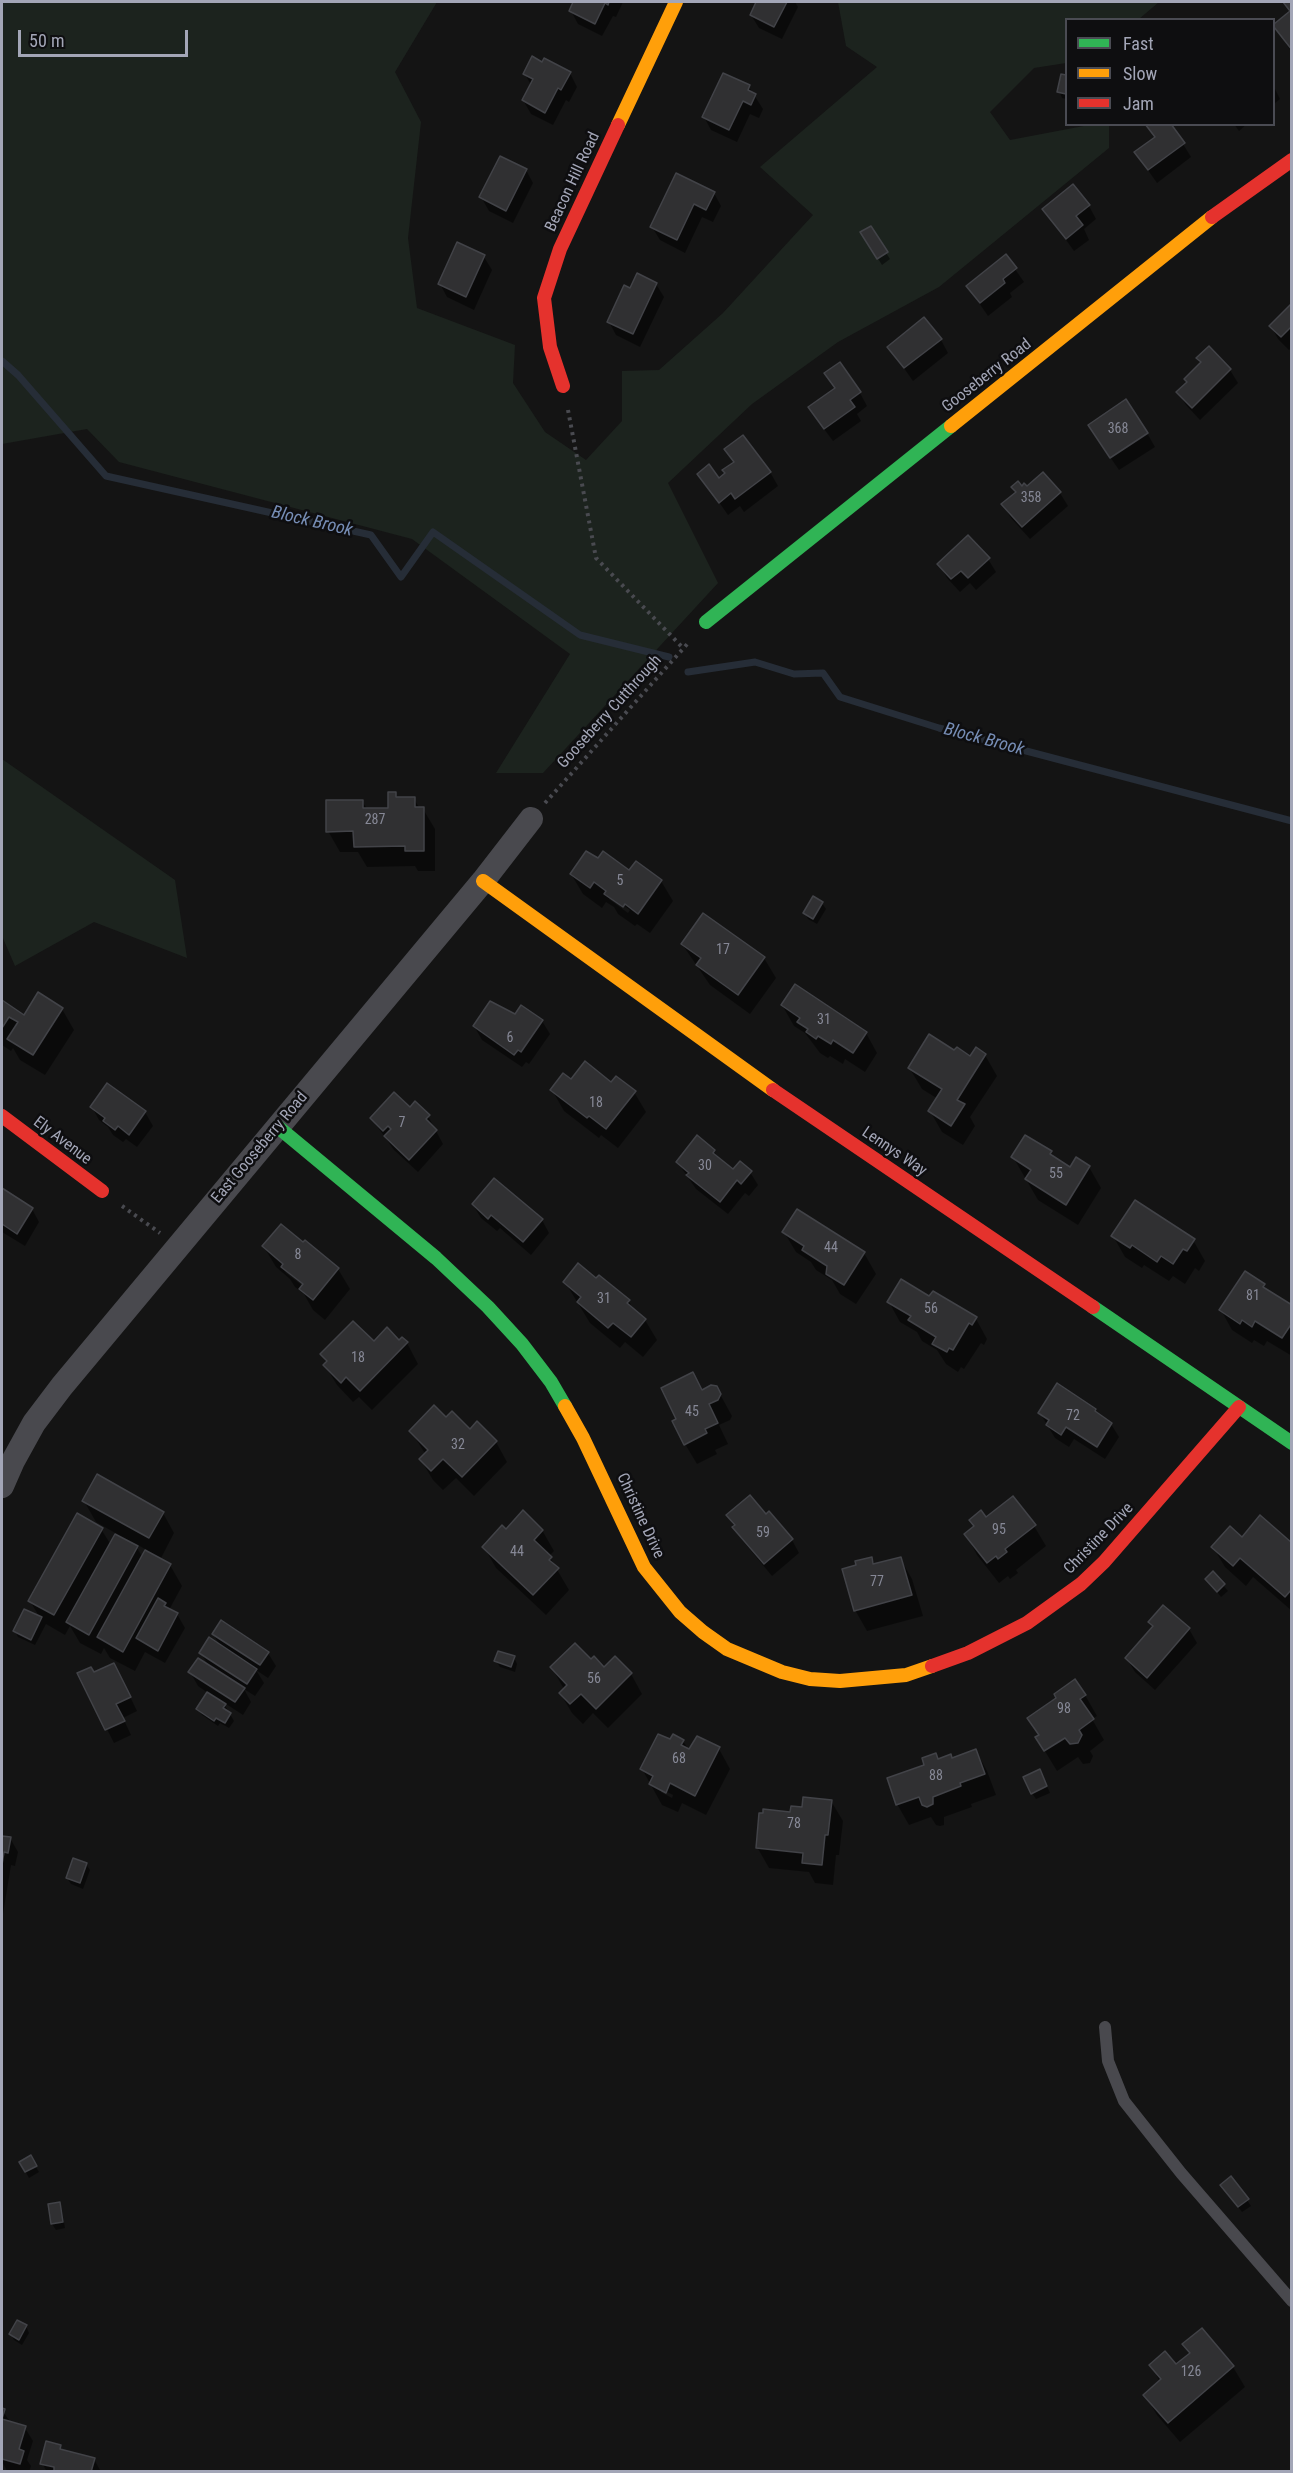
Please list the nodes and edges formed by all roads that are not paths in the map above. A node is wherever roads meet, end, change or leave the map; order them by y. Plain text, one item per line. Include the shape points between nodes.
1 (676, 2) edge
2 (1292, 160) edge
3 (563, 386) road end
4 (706, 622) road end
5 (531, 819) road end
6 (483, 881) junction
7 (2, 1116) edge
8 (278, 1127) junction
9 (102, 1191) road end
10 (1239, 1407) junction
11 (1292, 1443) edge
12 (2, 1486) edge
13 (1105, 2027) dead end
14 (1292, 2301) edge

1 - 3 street, Beacon Hill Road via 560,249 544,298 550,347
2 - 4 street, Gooseberry Road via 1199,228
5 - 6 street, East Gooseberry Road
6 - 8 street, East Gooseberry Road
6 - 10 street, Lennys Way via 759,1080
7 - 9 street, Ely Avenue
8 - 10 street, Christine Drive via 436,1257 522,1344 551,1382 583,1438 644,1567 680,1612 727,1648 782,1672 840,1681 906,1675 968,1653 1027,1623 1104,1562
8 - 12 street, East Gooseberry Road via 48,1404 22,1443
10 - 11 street, Lennys Way
13 - 14 lane via 1108,2061 1124,2101 1181,2174

